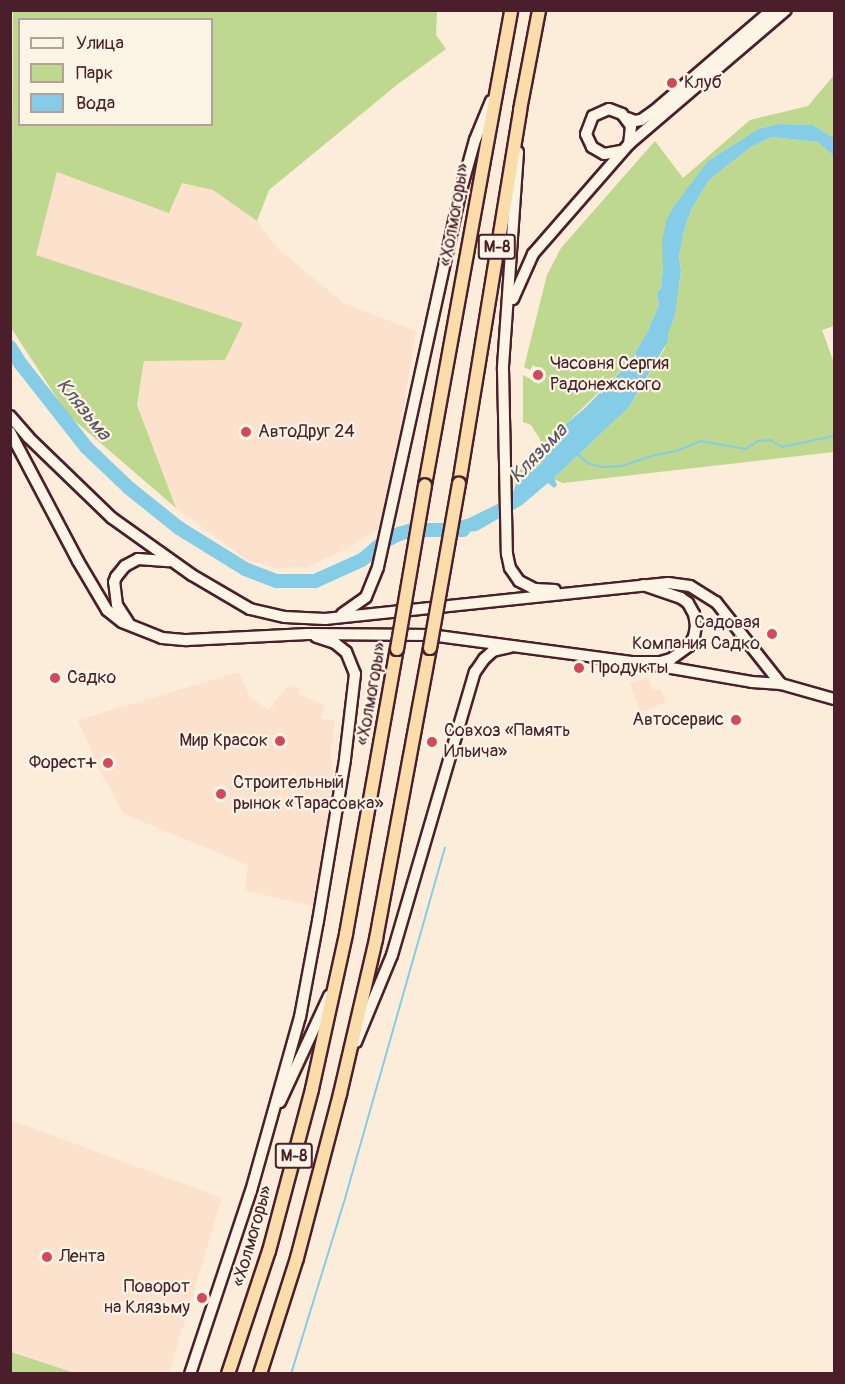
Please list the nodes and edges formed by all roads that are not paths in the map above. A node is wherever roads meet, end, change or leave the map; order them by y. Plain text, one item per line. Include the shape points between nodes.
1 (511, 10) edge
2 (539, 10) edge
3 (772, 10) edge
4 (786, 10) edge
5 (497, 86) junction
6 (520, 110) junction
7 (627, 118) junction
8 (626, 147) junction
9 (508, 313) junction
10 (10, 416) edge
11 (10, 432) edge
12 (175, 563) junction
13 (643, 585) junction
14 (582, 593) junction
15 (325, 619) junction
16 (130, 625) junction
17 (308, 634) junction
18 (528, 646) junction
19 (633, 662) junction
20 (782, 684) junction
21 (834, 699) edge
22 (336, 982) junction
23 (346, 1064) junction
24 (268, 1127) junction
25 (190, 1374) edge
26 (228, 1374) edge
27 (260, 1374) edge

1 - 5 highway, «Холмогоры» / М-8
2 - 6 highway, М-8
3 - 7 main road via 654,111 641,120
4 - 8 main road
5 - 15 main road via 475,140 461,190 398,484 371,589 348,612
5 - 22 highway, «Холмогоры» / М-8, bridge
6 - 9 main road
6 - 23 highway, М-8, bridge via 430,648 376,939
7 - 8 main road via 632,131
7 - 8 main road via 616,111 603,111 593,116 587,127 589,143 595,150 612,155
8 - 9 main road via 533,254
9 - 14 main road via 503,369 507,554 513,574 527,586
10 - 12 main road via 112,518
11 - 16 main road via 93,590 107,610
12 - 15 main road via 250,609 285,617
12 - 16 main road via 138,559 124,566 116,577 117,605
13 - 14 main road
13 - 19 main road via 688,603 696,626 689,646 676,657 660,662
13 - 20 main road via 690,586 716,602
14 - 15 main road
16 - 17 main road via 154,636 188,640
17 - 18 main road via 430,635
17 - 24 main road via 335,643 346,652 354,666 354,690 305,992
18 - 19 main road
18 - 23 main road via 493,651 476,672 392,955
19 - 20 main road
20 - 21 main road
22 - 24 main road
22 - 26 highway, «Холмогоры» / М-8 via 269,1251
23 - 27 highway, М-8 via 297,1258
24 - 25 main road

